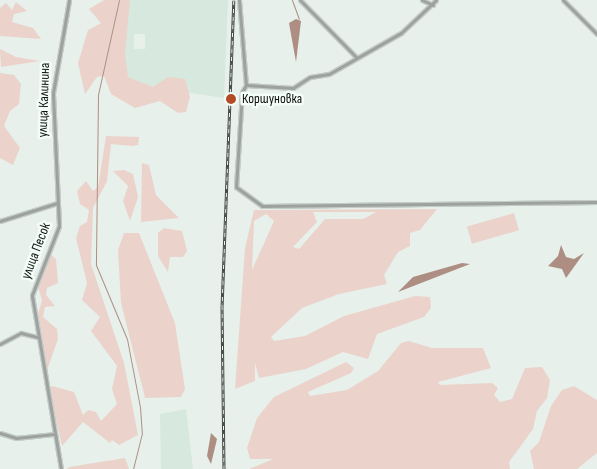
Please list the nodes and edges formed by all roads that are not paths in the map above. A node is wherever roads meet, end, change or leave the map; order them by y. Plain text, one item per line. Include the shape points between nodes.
1 (69, 0) edge
2 (239, 0) edge
3 (300, 0) edge
4 (422, 0) edge
5 (436, 0) edge
6 (564, 0) edge
7 (433, 5) junction
8 (597, 34) edge
9 (357, 58) junction
10 (246, 85) junction
11 (597, 202) edge
12 (57, 203) junction
13 (1, 222) edge
14 (37, 337) junction
15 (0, 344) edge
16 (0, 433) edge
17 (53, 434) junction
18 (60, 469) edge

1 - 12 street, улица Калинина via 53,93
2 - 10 street
3 - 9 street via 307,12 342,38
4 - 7 street
5 - 7 street
6 - 8 street
7 - 9 street via 401,33
9 - 10 street via 293,88
10 - 11 street via 242,92 236,187 262,206
12 - 13 street
12 - 14 street, улица Песок via 57,234 32,295
14 - 15 street via 21,333
14 - 17 street, улица Песок
16 - 17 street via 16,438
17 - 18 street, улица Песок

